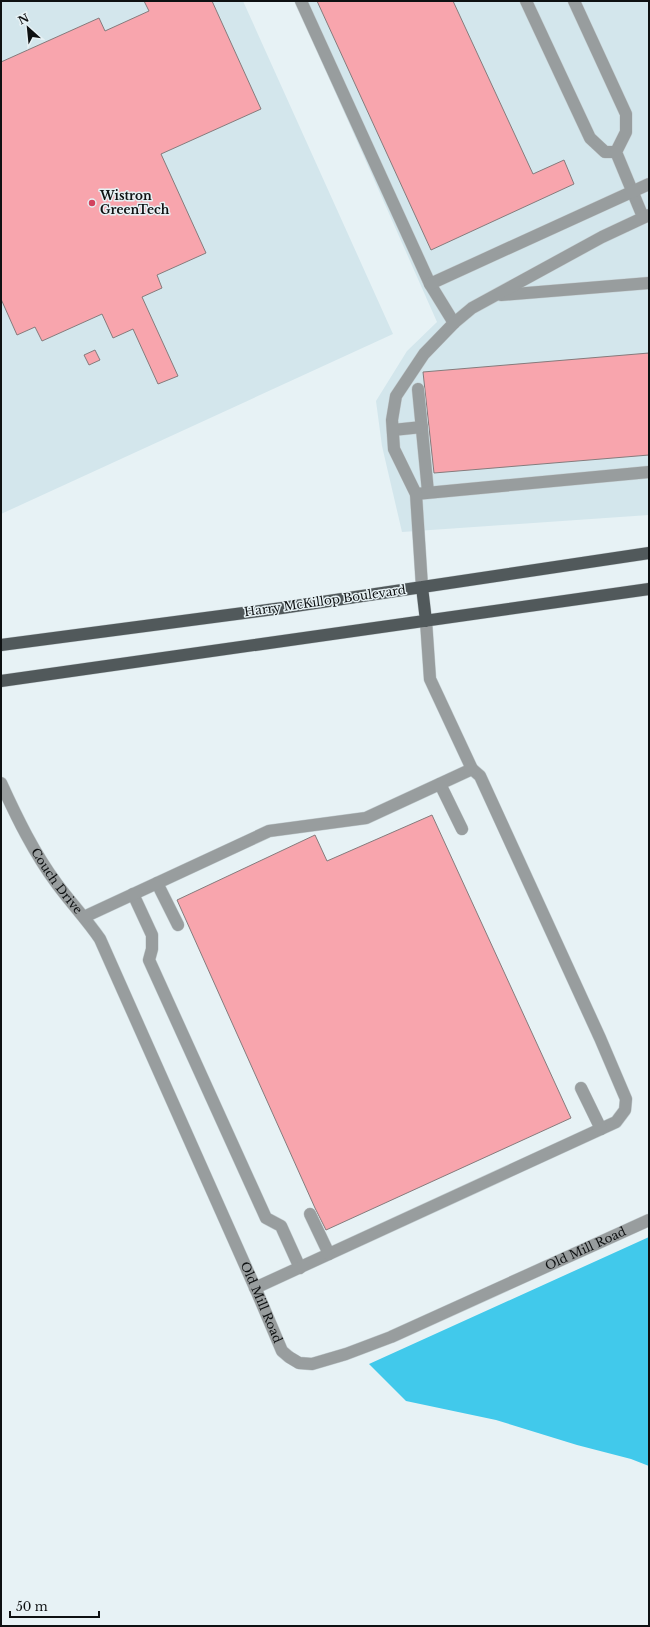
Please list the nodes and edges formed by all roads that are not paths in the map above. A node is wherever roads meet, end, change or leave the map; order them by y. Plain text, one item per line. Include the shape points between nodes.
1 (301, 1) edge
2 (526, 1) edge
3 (574, 1) edge
4 (616, 152) junction
5 (649, 184) edge
6 (633, 191) junction
7 (646, 216) edge
8 (649, 283) edge
9 (430, 284) junction
10 (497, 295) junction
11 (454, 323) junction
12 (418, 388) dead end
13 (422, 427) junction
14 (393, 430) junction
15 (649, 472) edge
16 (422, 493) junction
17 (649, 553) edge
18 (422, 587) junction
19 (649, 590) edge
20 (426, 621) junction
21 (1, 645) edge
22 (1, 681) edge
23 (472, 769) junction
24 (1, 783) edge
25 (440, 784) junction
26 (462, 829) dead end
27 (157, 883) junction
28 (133, 894) junction
29 (84, 917) junction
30 (178, 926) dead end
31 (117, 976) joint
32 (581, 1088) dead end
33 (601, 1129) junction
34 (310, 1214) dead end
35 (649, 1220) edge
36 (329, 1254) junction
37 (300, 1268) junction
38 (255, 1288) junction

1 - 9 street
2 - 4 street via 590,138 605,152
3 - 4 street via 626,114 626,132
4 - 6 street
5 - 6 street
6 - 7 street
6 - 9 street
7 - 10 street via 602,237
8 - 10 street
9 - 11 street
10 - 11 street via 472,308
11 - 14 street via 424,354 396,396
12 - 13 street
13 - 14 street
13 - 16 street
14 - 16 street via 394,448
15 - 16 street
16 - 18 street
17 - 18 main road, Harry McKillop Boulevard
18 - 20 main road
18 - 21 main road, Harry McKillop Boulevard
19 - 20 main road
20 - 22 main road
20 - 23 street via 430,678
23 - 25 street
23 - 33 street via 480,776 626,1099 625,1110 616,1122
24 - 29 street, Couch Drive via 38,855
25 - 26 street
25 - 27 street via 366,818 269,831
27 - 28 street
27 - 30 street
28 - 29 street
28 - 37 street via 152,935 149,960 152,967 266,1218 281,1226
29 - 31 street, Couch Drive via 100,939
31 - 38 street, Old Mill Road
32 - 33 street
33 - 36 street
34 - 36 street
35 - 38 street, Old Mill Road via 391,1337 312,1364 300,1363 282,1351
36 - 37 street
37 - 38 street

